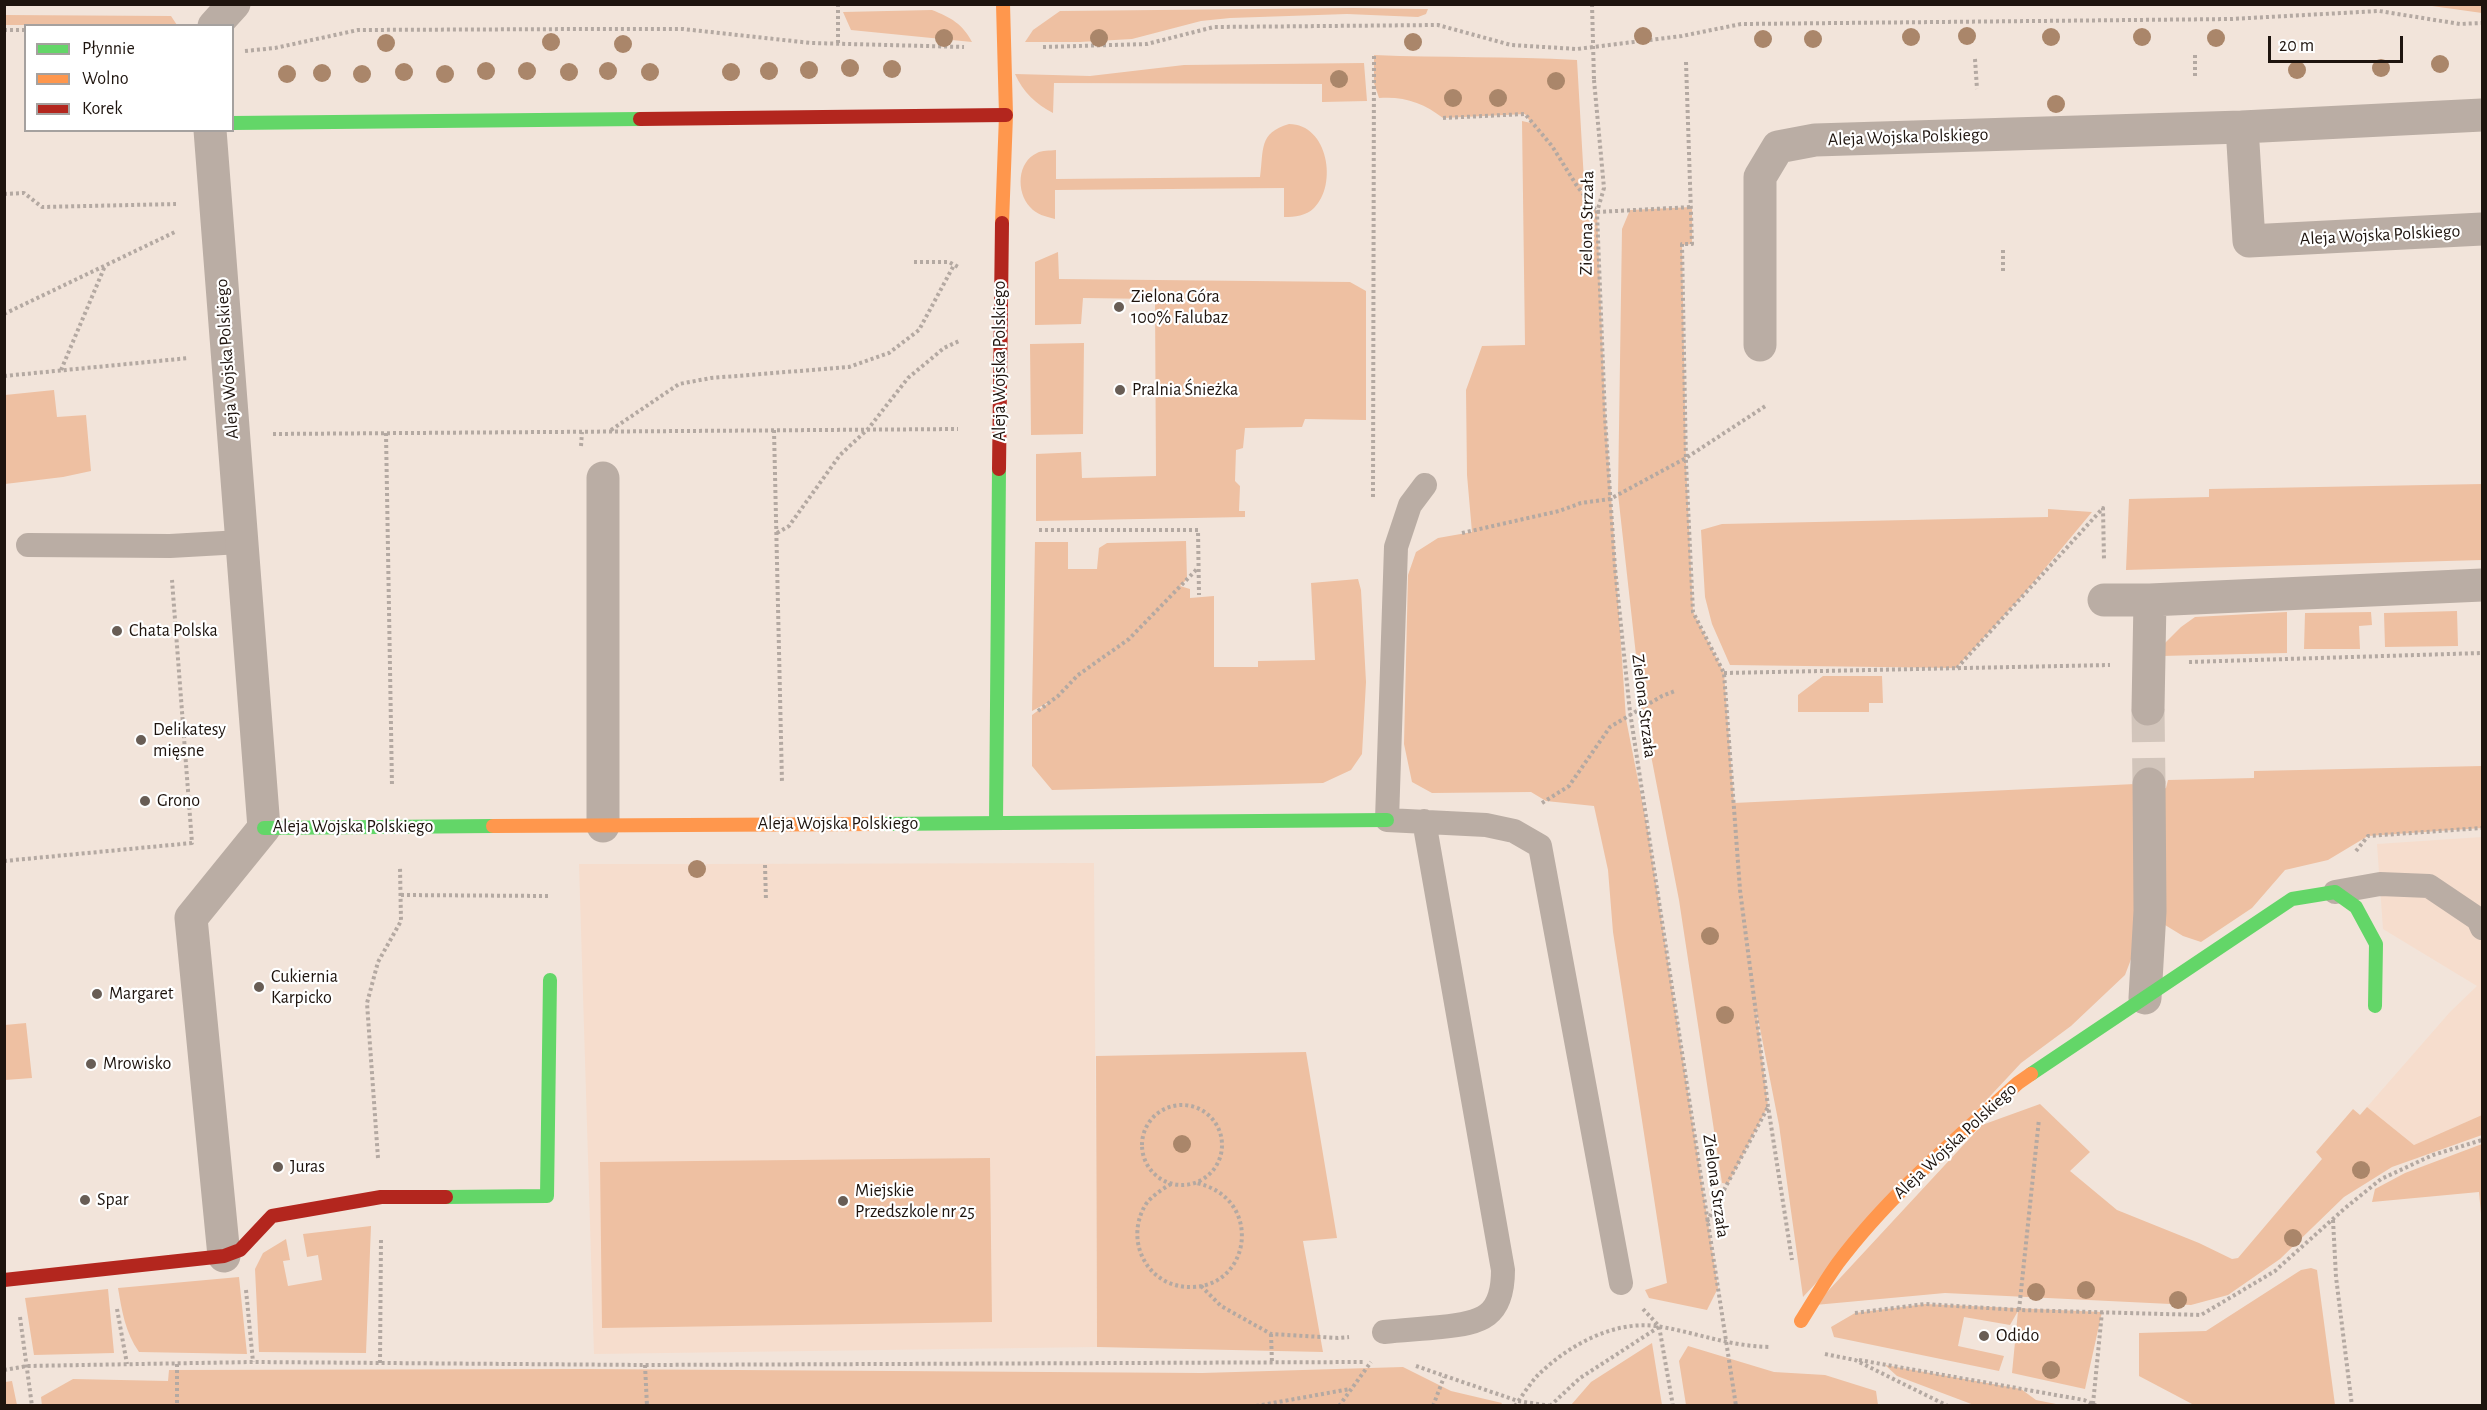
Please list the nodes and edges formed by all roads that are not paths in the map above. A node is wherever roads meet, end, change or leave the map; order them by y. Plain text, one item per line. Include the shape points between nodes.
1 (234, 4) edge
2 (1003, 4) edge
3 (216, 24) edge
4 (1006, 115) junction
5 (2482, 115) edge
6 (234, 123) edge
7 (2242, 127) junction
8 (210, 132) edge
9 (2482, 230) edge
10 (1760, 345) dead end
11 (603, 478) dead end
12 (1425, 485) dead end
13 (242, 542) junction
14 (28, 545) dead end
15 (2482, 585) edge
16 (2104, 600) road end
17 (2150, 600) junction
18 (2148, 709) tunnel mouth
19 (2149, 784) tunnel mouth
20 (1387, 820) junction
21 (1424, 821) junction
22 (996, 823) junction
23 (603, 826) junction
24 (264, 828) junction
25 (2327, 893) junction
26 (2482, 928) edge
27 (550, 980) dead end
28 (2145, 998) junction
29 (2374, 1006) dead end
30 (224, 1256) junction
31 (4, 1280) edge
32 (1621, 1283) dead end
33 (1801, 1321) road end
34 (1384, 1332) road end

1 - 3 street
2 - 4 street, Aleja Wojska Polskiego
4 - 6 street
4 - 22 street, Aleja Wojska Polskiego via 1001,244
5 - 7 street, Aleja Wojska Polskiego
7 - 9 street, Aleja Wojska Polskiego via 2249,241
7 - 10 street, Aleja Wojska Polskiego via 1815,140 1778,147 1760,177
8 - 13 street, Aleja Wojska Polskiego
11 - 23 street
12 - 20 lane via 1410,505 1396,547
13 - 14 lane
13 - 24 street, Aleja Wojska Polskiego
15 - 17 street
16 - 17 street
17 - 18 street
19 - 28 street via 2150,911
20 - 21 lane
20 - 22 street, Aleja Wojska Polskiego
21 - 32 lane via 1514,831 1540,846
21 - 34 lane via 1503,1286 1498,1304 1486,1317 1471,1324
22 - 23 street, Aleja Wojska Polskiego
23 - 24 street, Aleja Wojska Polskiego
24 - 30 street via 191,918
25 - 26 lane via 2380,884 2429,886 2478,919
25 - 28 street, Aleja Wojska Polskiego via 2292,899
25 - 29 street via 2356,907 2376,944
27 - 30 street via 547,1196 381,1197 272,1216 240,1250
28 - 33 street, Aleja Wojska Polskiego via 2022,1080 1928,1164 1838,1263
30 - 31 street

